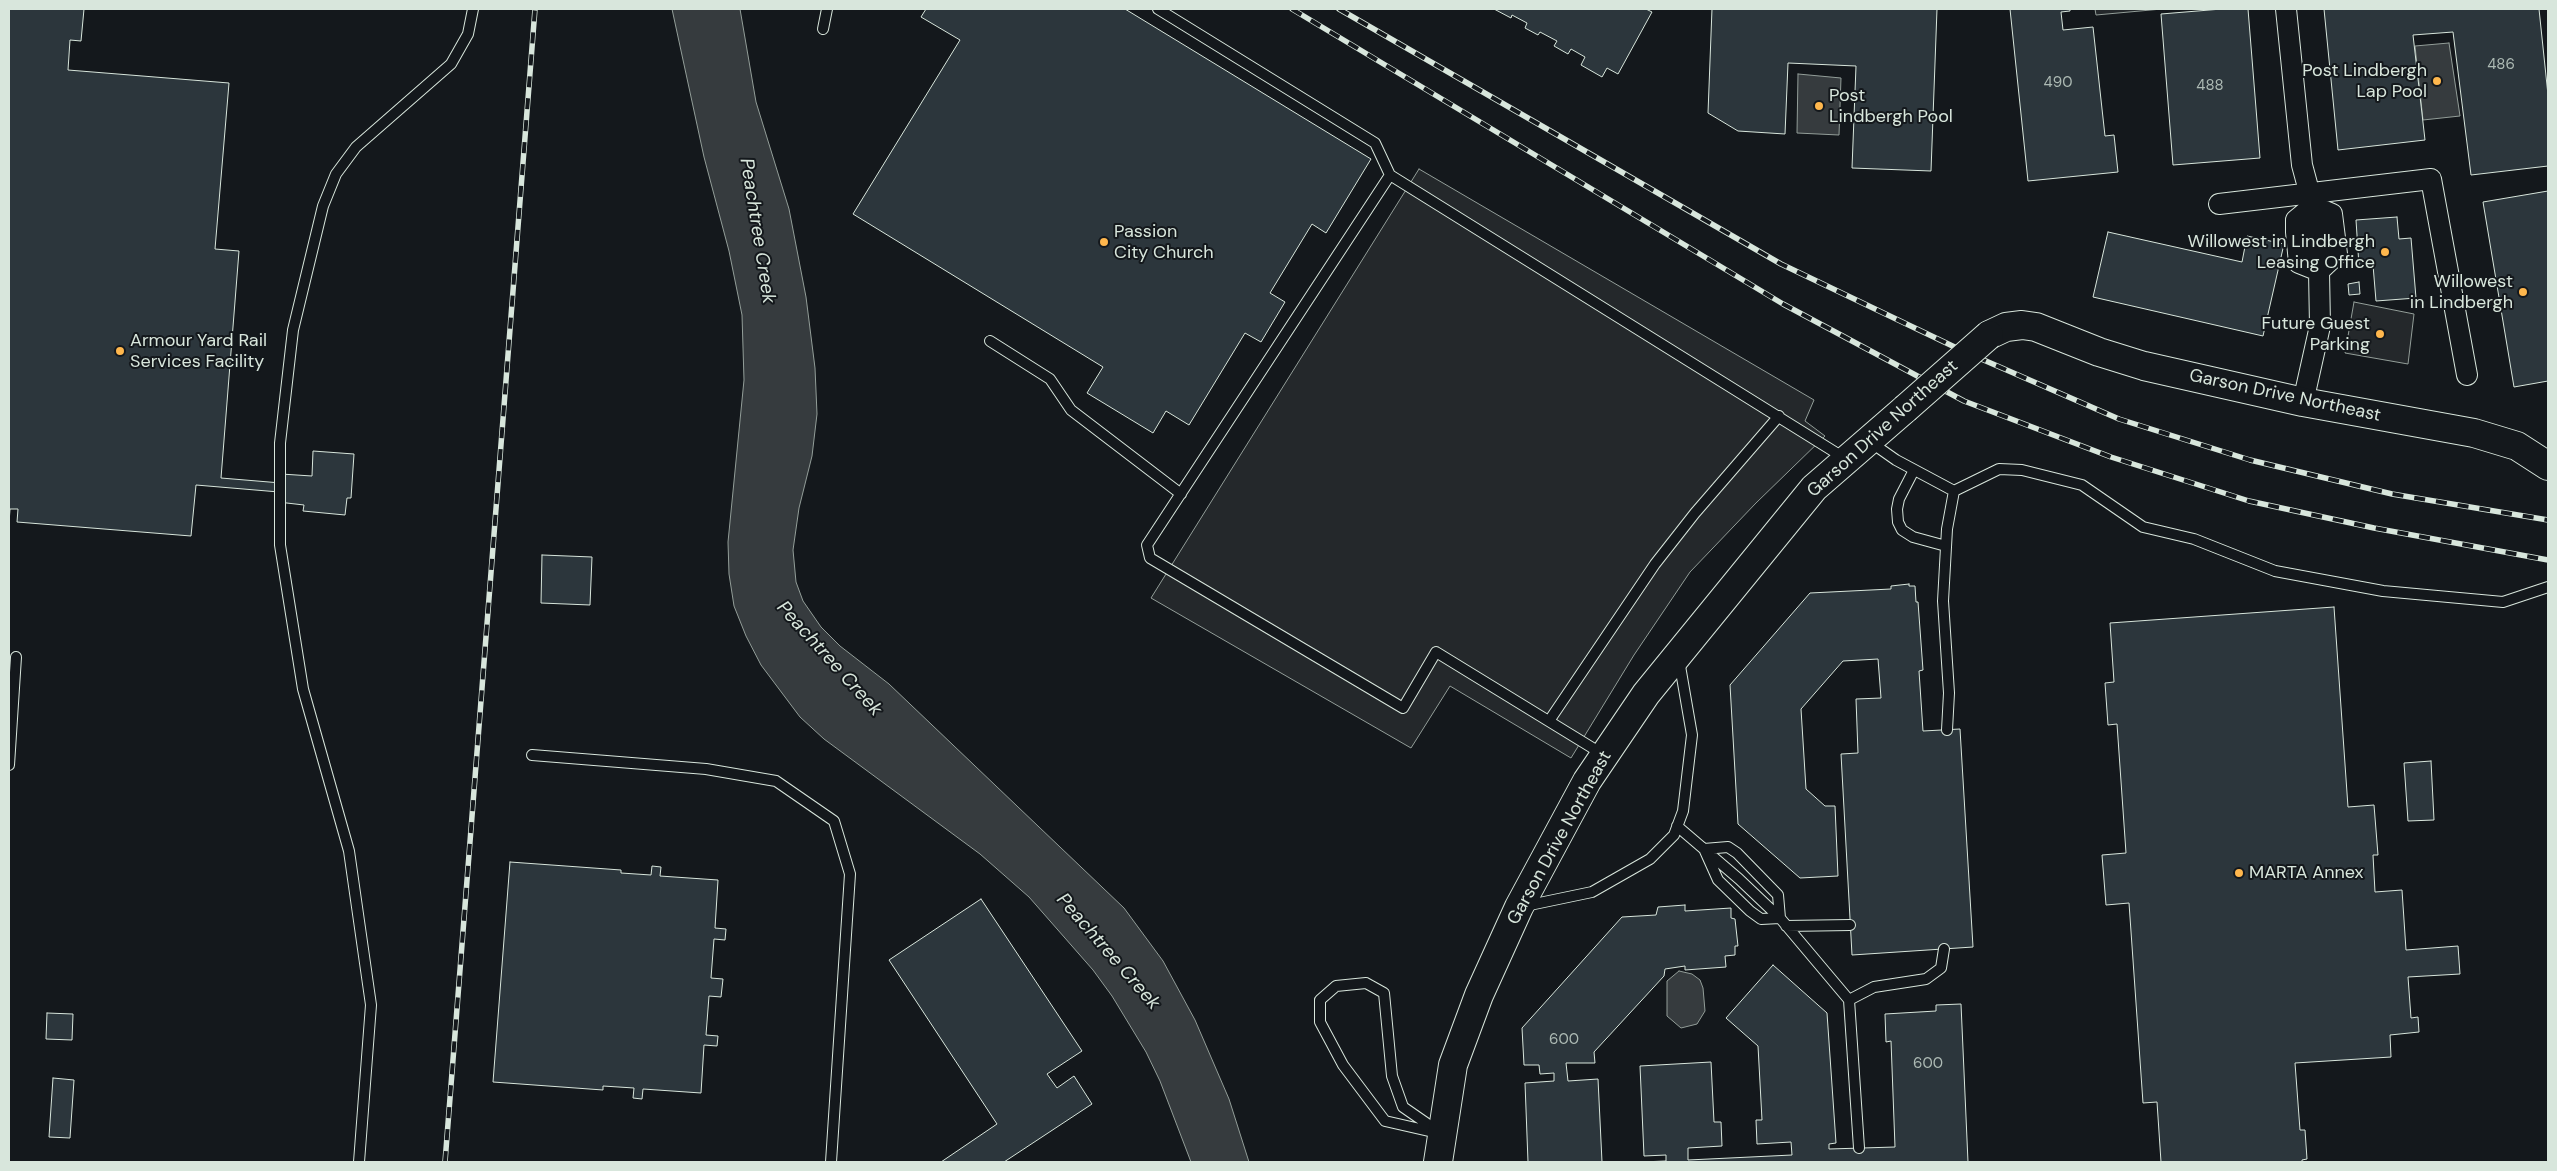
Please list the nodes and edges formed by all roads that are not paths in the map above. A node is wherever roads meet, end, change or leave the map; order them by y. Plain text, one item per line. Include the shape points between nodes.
1 (472, 9) edge
2 (826, 9) edge
3 (1158, 9) edge
4 (2286, 9) edge
5 (823, 28) dead end
6 (1390, 175) junction
7 (2311, 200) junction
8 (2219, 204) dead end
9 (2319, 271) junction
10 (990, 341) dead end
11 (2467, 375) dead end
12 (2303, 402) junction
13 (1778, 416) junction
14 (1869, 440) junction
15 (1847, 459) junction
16 (2548, 466) edge
17 (1914, 470) junction
18 (1954, 491) junction
19 (1181, 494) junction
20 (1946, 546) junction
21 (2548, 586) edge
22 (1678, 654) junction
23 (16, 657) dead end
24 (1548, 721) junction
25 (1947, 730) dead end
26 (532, 755) dead end
27 (1604, 756) junction
28 (9, 765) edge
29 (1677, 826) junction
30 (1704, 849) junction
31 (1519, 907) junction
32 (1783, 922) junction
33 (1850, 925) dead end
34 (1944, 949) dead end
35 (1849, 1000) junction
36 (1442, 1134) junction
37 (1859, 1148) dead end
38 (359, 1162) edge
39 (831, 1162) edge
40 (1438, 1162) edge

1 - 38 lane via 468,34 451,64 356,147 336,174 323,206 293,330 280,443 280,546 301,680 349,851 371,1005
2 - 5 lane
3 - 6 lane via 1375,143
4 - 7 street via 2302,165
6 - 13 lane
6 - 19 lane
7 - 8 street
7 - 9 street via 2296,220 2299,263
7 - 9 street via 2332,214 2337,254
7 - 11 street via 2432,180
9 - 12 street via 2320,326
10 - 19 lane via 1050,378 1071,410
12 - 14 main road, Garson Drive Northeast, bridge via 2144,366 2036,327 2022,325 2006,327 1989,335
12 - 16 main road, Garson Drive Northeast via 2474,433 2517,446
13 - 15 lane
13 - 24 lane via 1655,564
14 - 15 main road, Garson Drive Northeast
14 - 17 lane
15 - 22 main road, Garson Drive Northeast via 1814,488
17 - 18 lane
17 - 20 lane via 1899,499 1898,522 1902,530 1913,537
18 - 20 lane
18 - 21 lane via 1999,469 2022,470 2082,485 2143,527 2194,539 2275,571 2383,591 2503,602
19 - 24 lane via 1147,545 1150,558 1403,708 1436,652
20 - 25 lane via 1943,601 1949,693
22 - 27 main road, Garson Drive Northeast
22 - 29 lane via 1692,734 1683,811
23 - 28 lane
24 - 27 lane
26 - 39 lane via 706,770 776,781 834,821 850,874
27 - 31 main road, Garson Drive Northeast via 1587,781
29 - 30 lane
29 - 31 lane via 1674,835 1650,859 1592,892
30 - 32 lane
30 - 32 lane via 1718,880 1750,911 1761,919
30 - 32 lane via 1728,848 1737,853 1778,896
31 - 36 main road, Garson Drive Northeast via 1479,995 1453,1065
32 - 33 lane
32 - 35 lane
34 - 35 lane via 1941,968 1926,979 1874,987
35 - 37 lane
36 - 36 lane via 1403,1107 1392,1076 1384,993 1366,983 1336,986 1320,1000 1320,1022 1343,1065 1386,1121
36 - 40 main road, Garson Drive Northeast

